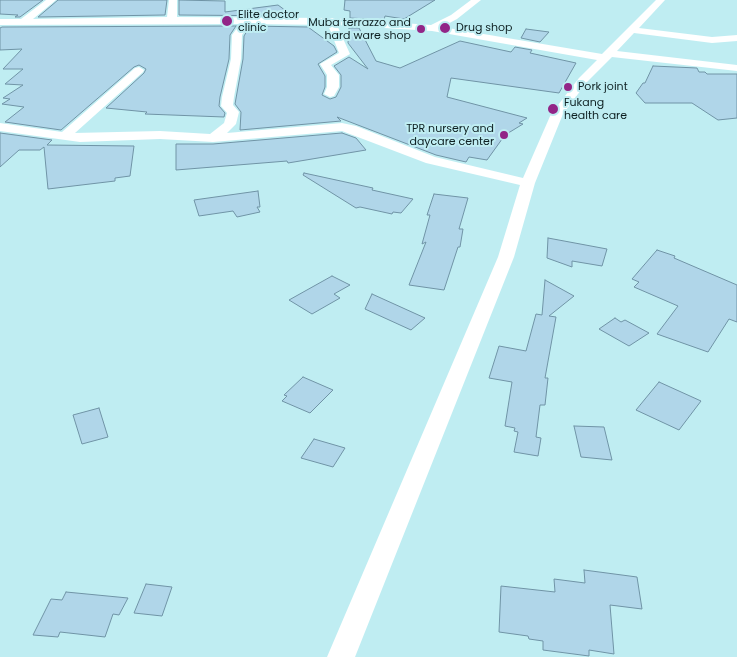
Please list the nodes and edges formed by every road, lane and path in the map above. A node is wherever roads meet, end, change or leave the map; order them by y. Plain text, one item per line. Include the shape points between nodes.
1 (52, 0) edge
2 (173, 0) edge
3 (477, 0) edge
4 (661, 0) edge
5 (172, 20) junction
6 (24, 21) junction
7 (330, 21) junction
8 (0, 22) edge
9 (246, 22) junction
10 (432, 28) junction
11 (632, 30) junction
12 (737, 38) edge
13 (606, 56) junction
14 (737, 68) edge
15 (138, 70) dead end
16 (330, 94) dead end
17 (0, 126) edge
18 (65, 136) junction
19 (213, 138) junction
20 (528, 183) junction
21 (341, 657) edge

1 - 6 street
2 - 5 street
3 - 10 street
4 - 11 street
5 - 6 street
5 - 9 street
6 - 8 street
7 - 9 street
7 - 10 street
7 - 16 street via 345,54 325,64 333,75
9 - 19 street via 236,41 236,59 228,97 228,106 233,112 230,124
10 - 13 street
11 - 12 street via 712,40
11 - 13 street
13 - 14 street
13 - 20 street via 556,114
15 - 18 street
17 - 18 street
18 - 19 street
19 - 20 street via 342,127 431,160
20 - 21 street via 506,257

